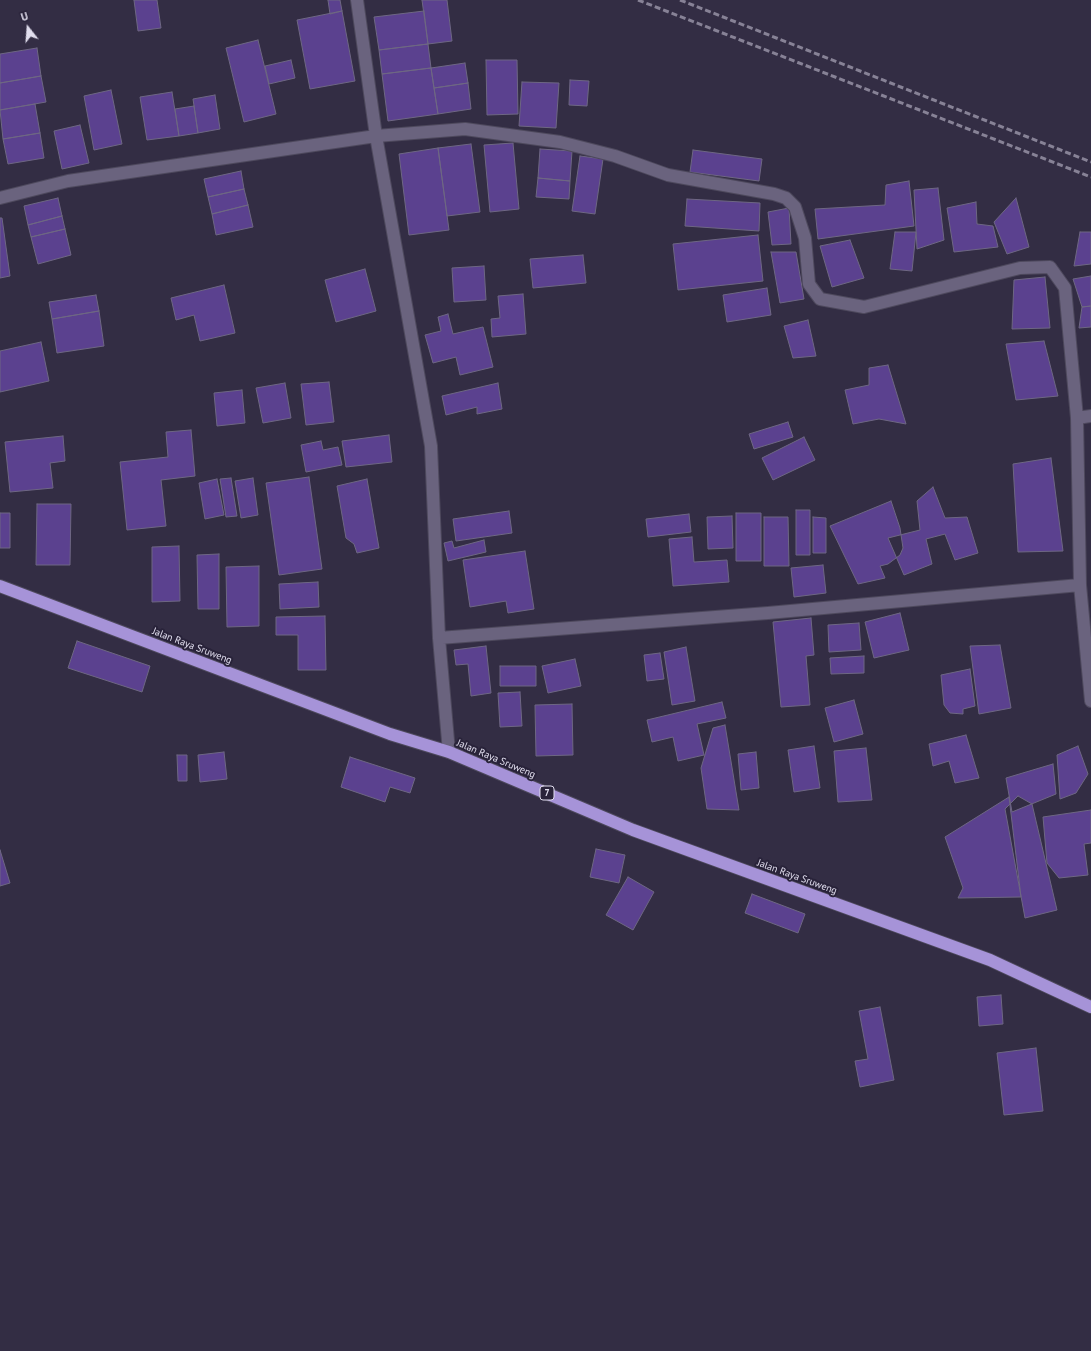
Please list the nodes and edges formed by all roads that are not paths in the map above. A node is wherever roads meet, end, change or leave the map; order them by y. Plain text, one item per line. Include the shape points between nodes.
1 (357, 0) edge
2 (376, 136) junction
3 (0, 198) edge
4 (1091, 416) edge
5 (1077, 418) junction
6 (1080, 585) junction
7 (0, 586) edge
8 (439, 638) junction
9 (1091, 701) edge
10 (449, 752) junction
11 (1091, 1007) edge

1 - 2 street
2 - 3 street via 68,181
2 - 5 street via 464,129 560,142 615,156 668,175 786,198 794,206 805,238 809,284 820,299 864,307 1020,268 1050,267 1065,288
2 - 8 street via 431,446
4 - 5 street
5 - 6 street
6 - 8 street via 768,613
6 - 9 street
7 - 10 highway, Jalan Raya Sruweng / 7 via 390,734
8 - 10 street
10 - 11 highway, Jalan Raya Sruweng / 7 via 633,830 990,960

